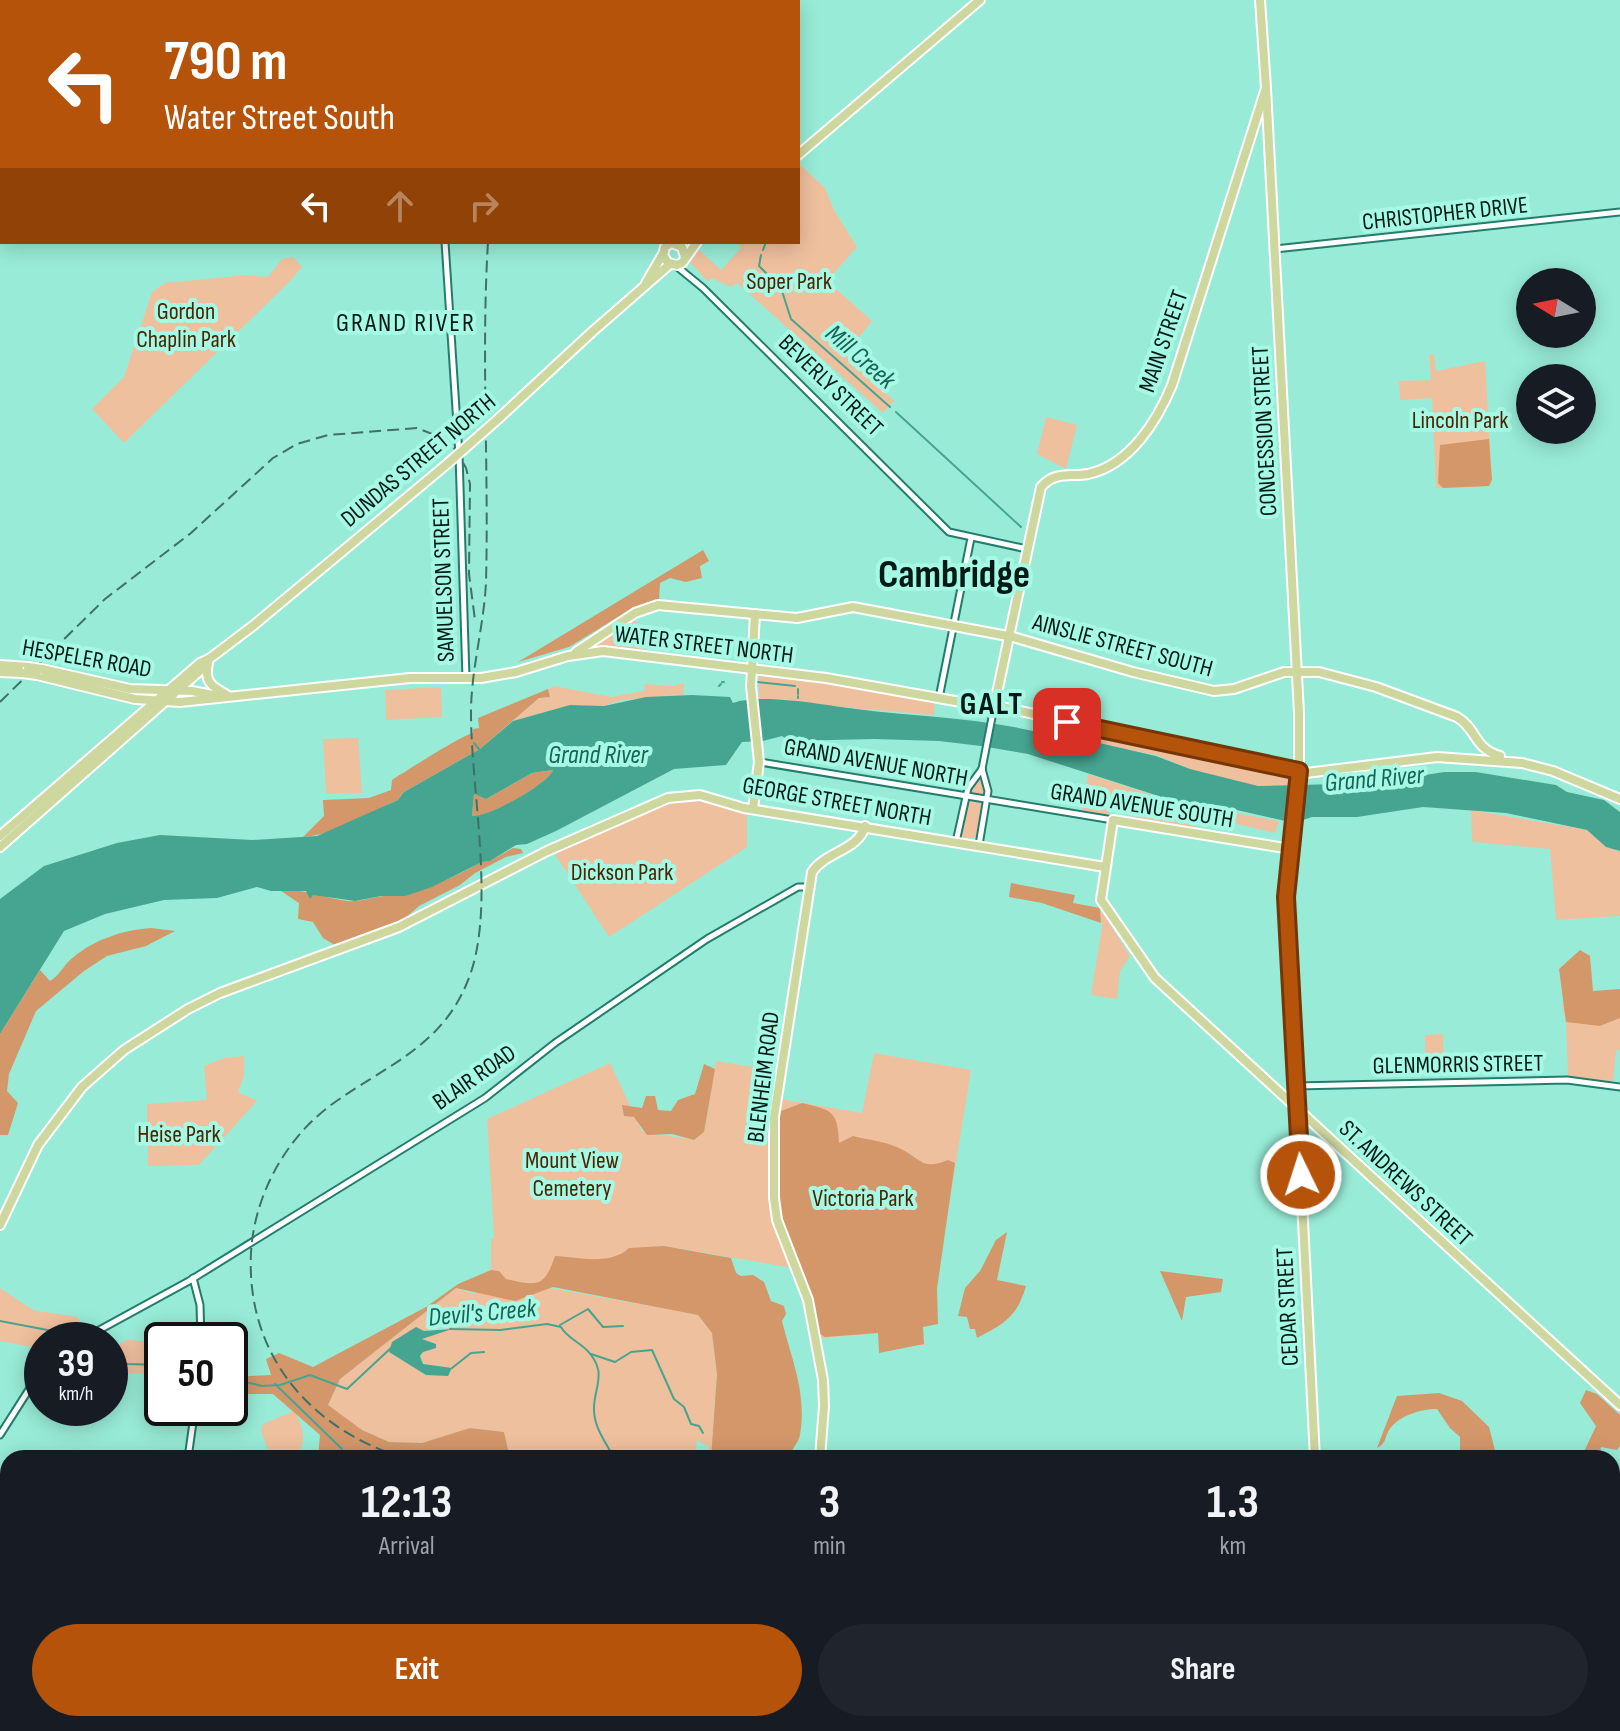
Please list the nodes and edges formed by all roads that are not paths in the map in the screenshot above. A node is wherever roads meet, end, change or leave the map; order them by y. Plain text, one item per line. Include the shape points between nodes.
1 (980, 0) edge
2 (1260, 0) edge
3 (967, 5) edge
4 (1266, 88) junction
5 (800, 153) edge
6 (1620, 212) edge
7 (445, 244) edge
8 (658, 244) edge
9 (675, 244) edge
10 (676, 244) edge
11 (695, 244) edge
12 (1275, 249) junction
13 (663, 252) junction
14 (678, 262) junction
15 (646, 283) junction
16 (971, 538) junction
17 (1027, 549) junction
18 (755, 614) junction
19 (954, 626) junction
20 (1009, 637) junction
21 (568, 656) junction
22 (209, 659) junction
23 (0, 665) edge
24 (751, 669) junction
25 (25, 670) junction
26 (1296, 671) junction
27 (0, 672) edge
28 (40, 672) junction
29 (187, 673) junction
30 (466, 678) junction
31 (151, 690) junction
32 (166, 696) junction
33 (223, 696) junction
34 (131, 698) junction
35 (939, 698) junction
36 (994, 707) junction
37 (137, 717) junction
38 (1472, 734) junction
39 (115, 741) junction
40 (1472, 758) junction
41 (759, 762) junction
42 (1522, 763) junction
43 (982, 769) junction
44 (1299, 771) junction
45 (966, 796) junction
46 (987, 799) junction
47 (1620, 799) edge
48 (753, 809) junction
49 (33, 813) junction
50 (1113, 820) junction
51 (865, 826) junction
52 (0, 836) edge
53 (956, 842) junction
54 (979, 845) junction
55 (0, 847) edge
56 (1291, 849) junction
57 (1105, 867) junction
58 (809, 887) junction
59 (1295, 1086) junction
60 (1620, 1087) edge
61 (1296, 1109) junction
62 (0, 1225) edge
63 (193, 1278) junction
64 (114, 1322) edge
65 (200, 1322) edge
66 (24, 1397) edge
67 (1620, 1405) edge
68 (192, 1426) edge
69 (0, 1435) edge
70 (189, 1450) edge
71 (821, 1450) edge
72 (1315, 1450) edge

1 - 3 main road
2 - 4 main road, MAIN STREET
3 - 5 main road
4 - 12 main road, CONCESSION STREET
4 - 17 main road, MAIN STREET via 1162,406 1142,437 1115,461 1093,472 1045,482
6 - 12 street, CHRISTOPHER DRIVE
7 - 30 street, SAMUELSON STREET
8 - 13 main road
9 - 13 main road, DUNDAS STREET NORTH
10 - 14 main road
11 - 14 main road, DUNDAS STREET NORTH
12 - 26 main road, CONCESSION STREET
13 - 14 main road
13 - 15 main road, DUNDAS STREET NORTH
14 - 15 main road, DUNDAS STREET NORTH
14 - 16 street, BEVERLY STREET via 943,526
15 - 22 main road, DUNDAS STREET NORTH, bridge via 447,464
16 - 17 street
16 - 19 street
17 - 20 main road, MAIN STREET
18 - 19 main road, AINSLIE STREET SOUTH via 797,618 853,607
18 - 21 main road, AINSLIE STREET SOUTH via 648,607
18 - 24 main road
19 - 20 main road, AINSLIE STREET SOUTH
19 - 35 street
20 - 26 main road, AINSLIE STREET SOUTH via 1214,691
20 - 36 main road, MAIN STREET
21 - 24 main road, WATER STREET NORTH via 603,651
21 - 30 main road, WATER STREET NORTH via 500,675
22 - 29 main road, DUNDAS STREET NORTH
22 - 32 main road, DUNDAS STREET NORTH
22 - 33 main road via 207,679
23 - 25 main road, HESPELER ROAD
24 - 35 main road, WATER STREET NORTH
24 - 41 main road
25 - 27 main road, HESPELER ROAD
25 - 28 main road, HESPELER ROAD, bridge
26 - 38 main road, AINSLIE STREET SOUTH via 1376,687 1457,717
26 - 44 main road, CONCESSION STREET
28 - 31 main road, HESPELER ROAD
28 - 34 main road, HESPELER ROAD
29 - 31 main road
29 - 32 main road, DUNDAS STREET NORTH
30 - 33 main road, WATER STREET NORTH via 410,678
31 - 32 main road, HESPELER ROAD
32 - 33 main road, WATER STREET NORTH
32 - 33 main road, WATER STREET NORTH
32 - 34 main road, HESPELER ROAD
32 - 37 main road
32 - 39 main road
34 - 37 main road
35 - 36 main road, WATER STREET NORTH
36 - 43 street, MAIN STREET
36 - 44 main road, WATER STREET NORTH
37 - 39 main road
38 - 40 main road
38 - 42 main road, AINSLIE STREET SOUTH via 1486,752
39 - 49 main road
40 - 42 main road, WATER STREET NORTH
40 - 44 main road, WATER STREET NORTH
41 - 45 street, GRAND AVENUE NORTH
41 - 48 main road
42 - 47 main road
43 - 45 street
43 - 46 street
44 - 56 main road, CEDAR STREET
45 - 46 street, GRAND AVENUE NORTH
45 - 53 street
46 - 50 street, GRAND AVENUE SOUTH
46 - 54 street
48 - 51 main road, GEORGE STREET NORTH
48 - 62 main road, GEORGE STREET NORTH via 700,795 654,803 399,927 208,999 124,1050 60,1112
49 - 52 main road
49 - 55 main road
50 - 56 main road, GRAND AVENUE SOUTH
50 - 57 main road, ST. ANDREWS STREET
51 - 53 main road, GEORGE STREET NORTH
51 - 58 main road via 861,838 816,866
53 - 54 main road, GEORGE STREET NORTH
54 - 57 main road, GEORGE STREET NORTH
56 - 59 main road, CEDAR STREET via 1286,897
57 - 61 main road, ST. ANDREWS STREET via 1100,892 1104,907 1149,971
58 - 63 street, BLAIR ROAD via 798,887 745,917 636,987 490,1094
58 - 71 main road, BLENHEIM ROAD via 774,1117 774,1198 777,1220 808,1300 823,1380
59 - 60 street, GLENMORRIS STREET via 1567,1080
59 - 61 main road, CEDAR STREET
61 - 67 main road, ST. ANDREWS STREET
61 - 72 main road, CEDAR STREET
63 - 64 street, BLAIR ROAD
63 - 65 street
66 - 69 street
68 - 70 street

